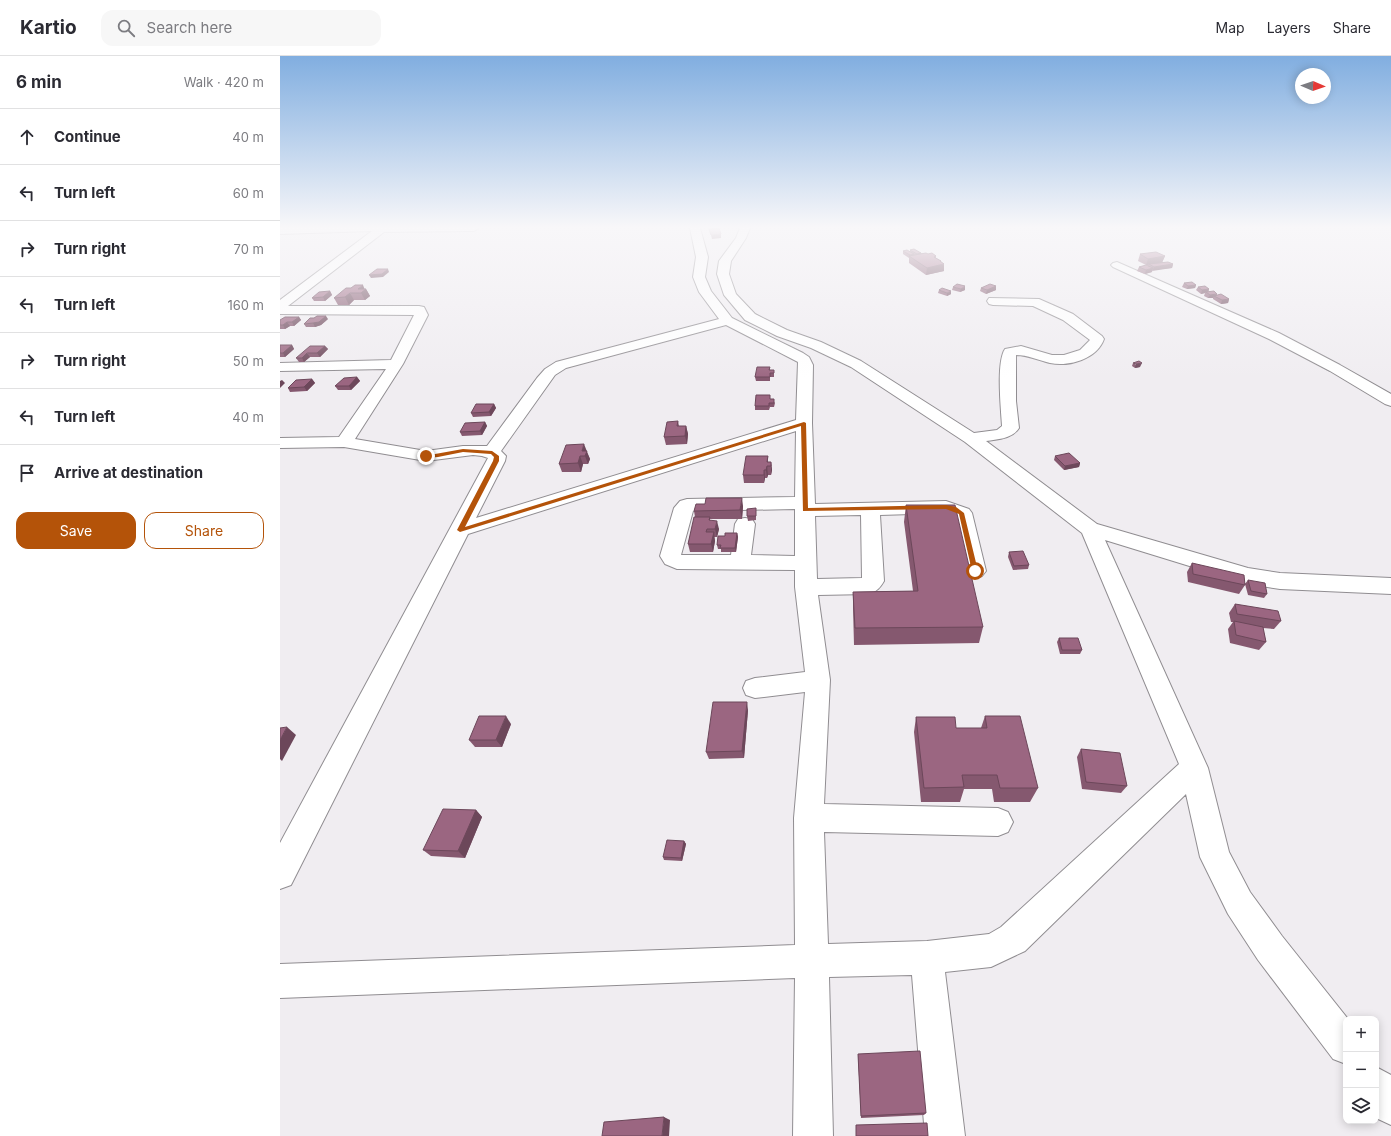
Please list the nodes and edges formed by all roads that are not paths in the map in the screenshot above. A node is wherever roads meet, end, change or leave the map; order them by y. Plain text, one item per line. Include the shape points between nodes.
1 (316, 278) edge
2 (700, 278) edge
3 (724, 278) edge
4 (1147, 278) edge
5 (993, 302) dead end
6 (280, 306) edge
7 (280, 310) edge
8 (727, 321) junction
9 (396, 364) junction
10 (280, 367) edge
11 (1391, 401) edge
12 (804, 423) junction
13 (970, 438) junction
14 (344, 442) junction
15 (280, 443) edge
16 (492, 452) junction
17 (805, 507) junction
18 (870, 509) junction
19 (745, 524) dead end
20 (1090, 529) junction
21 (460, 530) junction
22 (740, 562) junction
23 (975, 571) dead end
24 (806, 575) junction
25 (1391, 586) edge
26 (818, 680) junction
27 (755, 688) dead end
28 (1194, 768) junction
29 (809, 818) junction
30 (998, 822) dead end
31 (280, 874) edge
32 (927, 958) junction
33 (812, 961) junction
34 (280, 981) edge
35 (1343, 1042) edge
36 (813, 1136) edge
37 (944, 1136) edge

1 - 6 street
2 - 8 street via 705,292
3 - 13 street via 730,295 750,317 856,364
4 - 11 street via 1274,336
5 - 13 street via 1035,302 1068,317 1097,339 1096,344 1088,352 1073,358 1051,358 1017,350 1010,352 1008,401 1011,428 1001,434
7 - 9 street via 419,310 421,314
8 - 12 street via 804,360
8 - 16 street via 562,365 550,372 542,381
9 - 10 street
9 - 14 street
12 - 17 street
12 - 21 street
13 - 20 street
14 - 15 street
14 - 16 street via 426,456 463,450
16 - 21 street via 497,456 496,461
17 - 18 street
17 - 22 street via 687,505 670,556 672,559 677,562
17 - 24 street
18 - 23 street via 946,507 962,513
18 - 24 street via 872,581 869,586
19 - 22 street
20 - 25 street via 1248,576 1280,581
20 - 28 street
21 - 31 street
22 - 24 street
24 - 26 street
26 - 27 street
26 - 29 street
28 - 32 street via 1013,940 991,950
28 - 35 street via 1215,857 1239,903 1270,948
29 - 30 street
29 - 33 street
32 - 33 street
32 - 37 street
33 - 34 street
33 - 36 street

